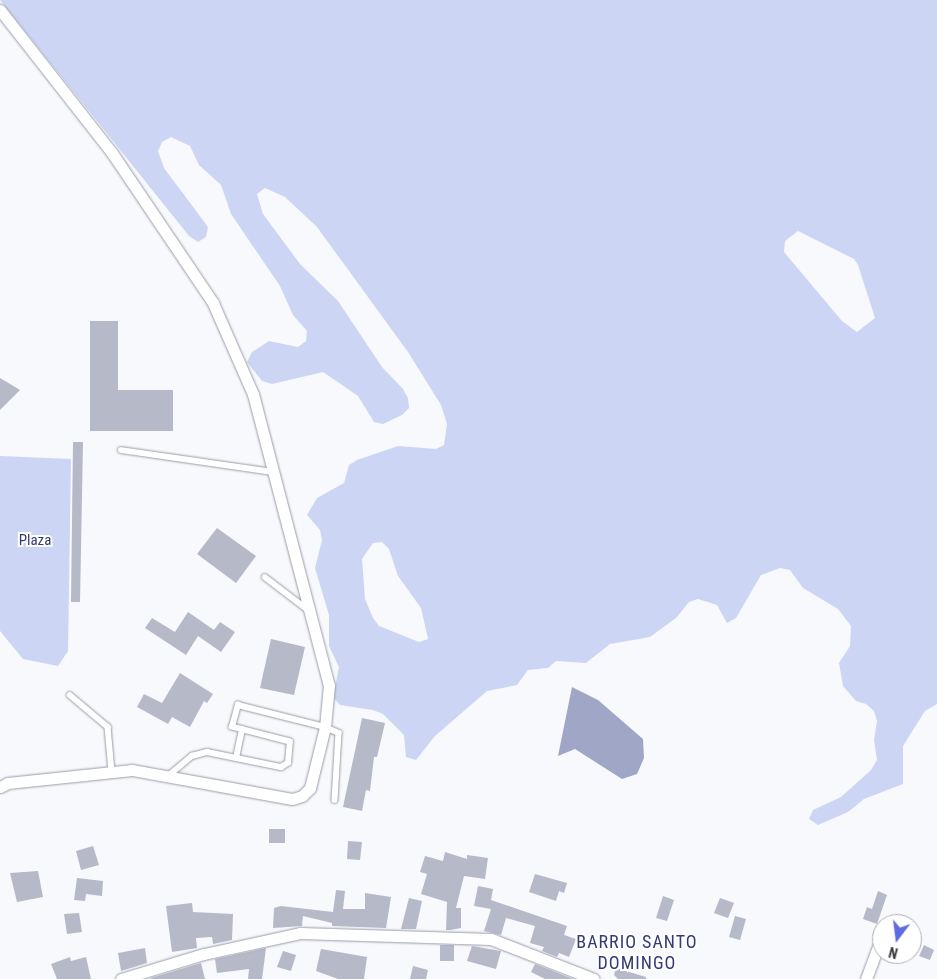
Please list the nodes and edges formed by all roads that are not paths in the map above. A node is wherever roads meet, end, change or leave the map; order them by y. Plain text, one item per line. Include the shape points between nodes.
1 (0, 10) edge
2 (121, 450) dead end
3 (273, 472) junction
4 (265, 577) dead end
5 (309, 610) junction
6 (70, 695) dead end
7 (325, 727) junction
8 (242, 730) junction
9 (236, 758) junction
10 (112, 772) junction
11 (168, 776) junction
12 (0, 787) edge
13 (334, 800) dead end
14 (872, 963) edge
15 (121, 979) edge
16 (594, 979) edge
17 (866, 979) edge

1 - 3 street via 112,153 212,303 253,394
2 - 3 lane
3 - 5 street
4 - 5 lane
5 - 7 street via 329,685
6 - 10 lane via 108,727
7 - 8 lane via 238,705 231,725
7 - 11 street via 310,788 302,796 292,799
7 - 13 lane via 340,736
8 - 9 lane
8 - 9 lane via 292,745 285,766
9 - 11 lane via 200,753
10 - 11 street via 132,770
10 - 12 street via 8,783
14 - 17 street
15 - 16 street via 204,954 300,933 491,939

